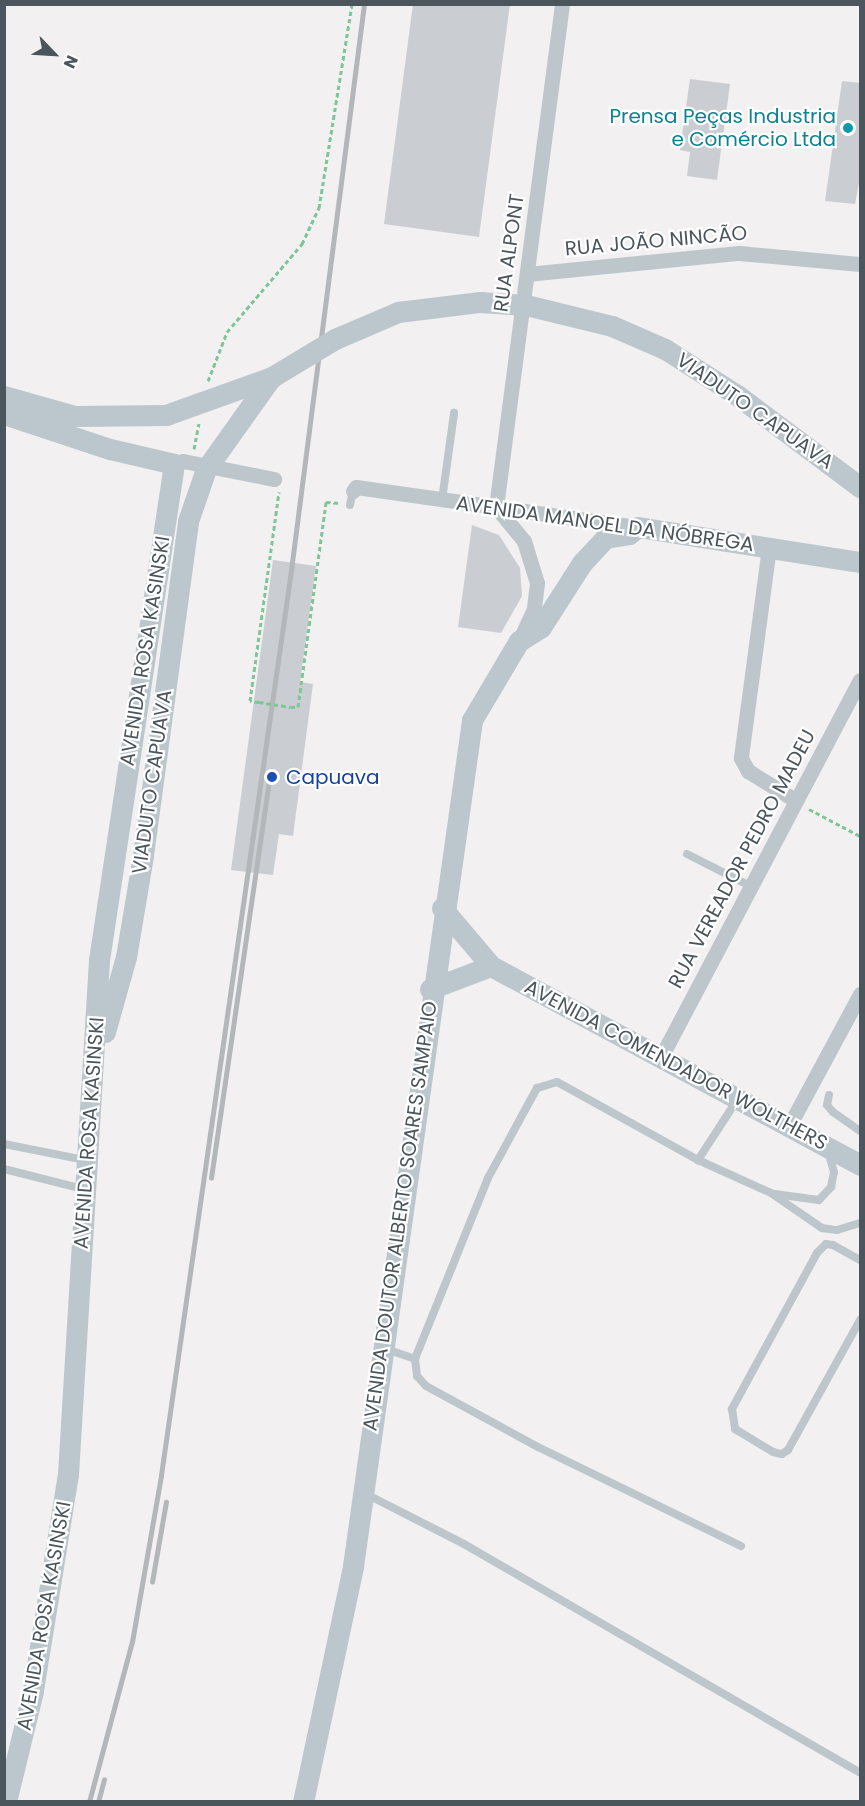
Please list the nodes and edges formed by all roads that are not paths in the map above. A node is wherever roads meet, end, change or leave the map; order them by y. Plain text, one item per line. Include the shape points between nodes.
1 (562, 4) edge
2 (861, 264) edge
3 (527, 274) junction
4 (272, 376) junction
5 (4, 396) edge
6 (454, 413) dead end
7 (4, 414) edge
8 (183, 463) junction
9 (276, 485) road end
10 (861, 487) edge
11 (351, 498) road end
12 (442, 500) junction
13 (496, 507) junction
14 (638, 527) junction
15 (769, 547) junction
16 (861, 562) edge
17 (519, 641) junction
18 (861, 680) edge
19 (795, 800) junction
20 (687, 854) dead end
21 (750, 886) junction
22 (442, 908) junction
23 (491, 966) junction
24 (430, 988) junction
25 (861, 994) edge
26 (661, 1057) junction
27 (96, 1064) junction
28 (830, 1095) dead end
29 (737, 1098) junction
30 (789, 1126) junction
31 (861, 1131) edge
32 (4, 1144) edge
33 (827, 1147) junction
34 (87, 1160) junction
35 (698, 1160) junction
36 (861, 1165) edge
37 (4, 1169) edge
38 (84, 1190) junction
39 (771, 1193) junction
40 (861, 1223) edge
41 (861, 1260) edge
42 (861, 1320) edge
43 (381, 1348) junction
44 (415, 1359) junction
45 (363, 1492) junction
46 (741, 1546) dead end
47 (861, 1773) edge
48 (6, 1802) edge
49 (303, 1802) edge

1 - 3 street, RUA ALPONT
2 - 3 street, RUA JOÃO NINCÃO via 738,253
3 - 13 street, RUA ALPONT
4 - 5 main road, VIADUTO CAPUAVA, bridge via 190,410 142,418 75,416
4 - 10 main road, VIADUTO CAPUAVA, bridge via 335,339 399,312 480,302 526,305 612,326 665,348 737,395
4 - 27 main road, VIADUTO CAPUAVA, bridge via 216,451 188,521 126,957
6 - 12 lane
7 - 8 main road via 110,449
8 - 9 street
8 - 27 main road, AVENIDA ROSA KASINSKI via 99,960
11 - 12 street, AVENIDA MANOEL DA NÓBREGA via 356,487
12 - 13 street, AVENIDA MANOEL DA NÓBREGA
13 - 14 street, AVENIDA MANOEL DA NÓBREGA
13 - 17 street, AVENIDA DOUTOR ALBERTO SOARES SAMPAIO via 524,541 537,583 534,609
14 - 15 main road, AVENIDA MANOEL DA NÓBREGA
14 - 17 main road, AVENIDA DOUTOR ALBERTO SOARES SAMPAIO via 605,538 541,627
15 - 16 main road, AVENIDA MANOEL DA NÓBREGA
15 - 19 street via 741,758 748,771
17 - 22 main road, AVENIDA DOUTOR ALBERTO SOARES SAMPAIO via 483,698 467,735
18 - 19 street, RUA VEREADOR PEDRO MADEU
19 - 21 street, RUA VEREADOR PEDRO MADEU
20 - 21 lane
21 - 26 street, RUA VEREADOR PEDRO MADEU
22 - 23 main road, AVENIDA COMENDADOR WOLTHERS
22 - 24 main road, AVENIDA DOUTOR ALBERTO SOARES SAMPAIO
23 - 24 main road
23 - 26 main road, AVENIDA COMENDADOR WOLTHERS
24 - 43 main road, AVENIDA DOUTOR ALBERTO SOARES SAMPAIO
25 - 30 street
26 - 29 main road, AVENIDA COMENDADOR WOLTHERS
27 - 34 main road, AVENIDA ROSA KASINSKI
28 - 31 lane via 827,1105 833,1112
29 - 30 main road, AVENIDA COMENDADOR WOLTHERS
29 - 35 lane
30 - 33 main road, AVENIDA COMENDADOR WOLTHERS
32 - 34 lane
33 - 36 main road, AVENIDA COMENDADOR WOLTHERS
33 - 39 lane via 834,1172 831,1187 819,1200
34 - 38 main road, AVENIDA ROSA KASINSKI
35 - 39 lane
35 - 44 lane via 557,1082 537,1088 488,1178
37 - 38 lane
38 - 48 main road, AVENIDA ROSA KASINSKI via 68,1474 33,1691
39 - 40 lane via 822,1228 837,1230
41 - 42 lane via 833,1245 826,1245 818,1253 732,1409 735,1429 773,1452 782,1454 788,1450
43 - 44 lane
43 - 45 main road, AVENIDA DOUTOR ALBERTO SOARES SAMPAIO
44 - 46 lane via 417,1376 426,1386 538,1447
45 - 47 lane via 464,1544
45 - 49 main road, AVENIDA DOUTOR ALBERTO SOARES SAMPAIO via 341,1629

